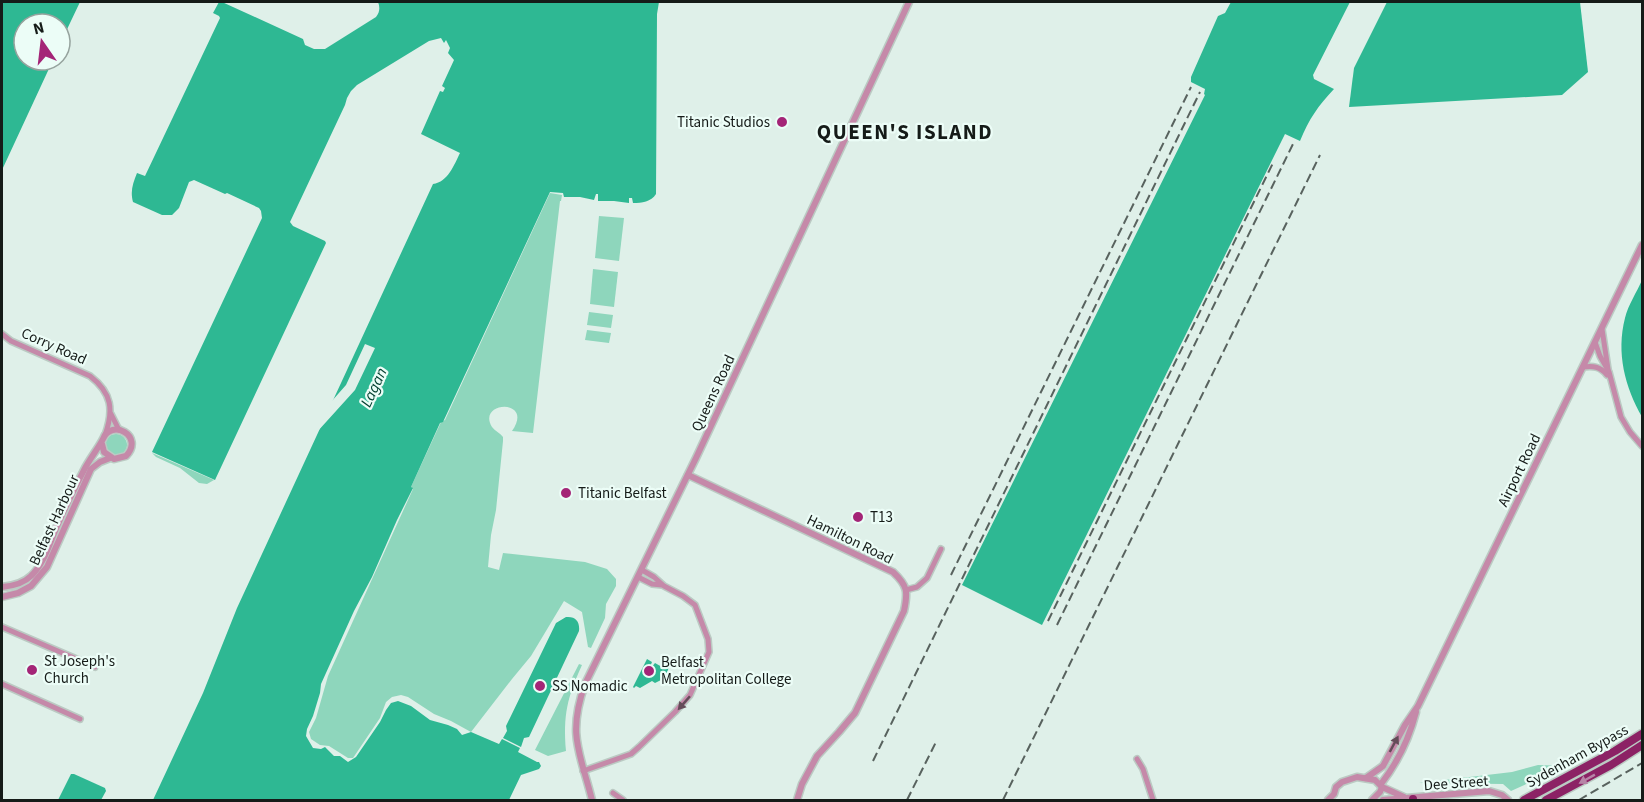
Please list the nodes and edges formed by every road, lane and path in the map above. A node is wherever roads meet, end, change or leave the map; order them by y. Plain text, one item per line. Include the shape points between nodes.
1 (909, 2) edge
2 (1642, 245) edge
3 (1602, 329) junction
4 (2, 334) edge
5 (1595, 342) junction
6 (1583, 367) junction
7 (1609, 375) junction
8 (111, 412) junction
9 (119, 430) junction
10 (105, 435) junction
11 (102, 444) junction
12 (1642, 446) edge
13 (110, 458) junction
14 (688, 475) junction
15 (941, 549) dead end
16 (642, 570) junction
17 (639, 577) junction
18 (664, 586) junction
19 (2, 587) edge
20 (906, 590) junction
21 (2, 597) edge
22 (2, 627) edge
23 (95, 667) dead end
24 (2, 684) edge
25 (1418, 706) junction
26 (80, 718) dead end
27 (1642, 734) edge
28 (1642, 745) edge
29 (1137, 759) dead end
30 (583, 771) junction
31 (1366, 778) junction
32 (1382, 785) junction
33 (613, 793) dead end
34 (1334, 794) junction
35 (1410, 799) edge
36 (1507, 800) edge
37 (592, 801) edge
38 (623, 801) edge
39 (797, 801) edge
40 (1153, 801) edge
41 (1328, 801) edge
42 (1338, 801) edge
43 (1372, 801) edge
44 (1383, 801) edge
45 (1524, 801) edge
46 (1546, 801) edge

1 - 14 street, Queens Road
2 - 3 street, Airport Road
3 - 5 street, Airport Road
3 - 7 street
4 - 8 street, Corry Road via 90,376 105,391
5 - 6 street, Airport Road
5 - 7 street
6 - 7 street via 1593,366
6 - 25 street, Airport Road
7 - 12 street via 1621,417
8 - 9 street, Corry Road
8 - 10 street
9 - 10 street
9 - 13 street via 130,438 130,450 122,458
10 - 11 street
11 - 13 street
11 - 19 street, Belfast Harbour via 85,468 39,567 25,581
13 - 21 street, Belfast Harbour via 91,469 47,567 36,582
14 - 16 street, Queens Road
14 - 20 street, Hamilton Road via 893,572
15 - 20 street via 927,578
16 - 17 street, Queens Road
16 - 18 street
17 - 18 street
17 - 30 street, Queens Road via 580,698 576,746
18 -> 30 street via 683,596 697,610 709,652 690,695 632,754
20 - 39 street via 904,611 855,713 817,756
22 - 23 street
24 - 26 street
31 -> 25 street, Airport Road via 1383,766
25 - 32 street, Airport Road via 1408,738
27 - 45 highway, Sydenham Bypass
28 -> 46 highway, Sydenham Bypass
29 - 40 street
30 - 37 street, Queens Road
31 - 32 street, Dee Street
31 - 34 street via 1342,782
32 - 35 street, Dee Street
32 - 43 street, Airport Road
33 - 38 street
34 - 41 street
34 - 42 street
35 - 36 street, Dee Street via 1489,791
35 - 44 street, Dee Street

